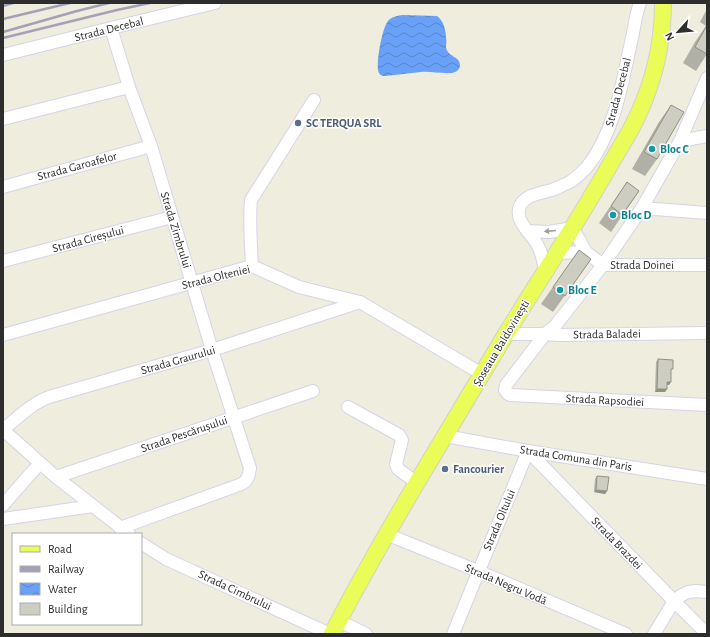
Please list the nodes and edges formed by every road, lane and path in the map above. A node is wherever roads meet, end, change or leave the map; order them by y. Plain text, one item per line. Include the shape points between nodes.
1 (215, 3) edge
2 (640, 3) edge
3 (663, 3) edge
4 (111, 28) junction
5 (3, 55) edge
6 (707, 78) edge
7 (129, 88) junction
8 (314, 100) dead end
9 (3, 119) edge
10 (707, 136) edge
11 (680, 141) junction
12 (151, 146) junction
13 (3, 187) edge
14 (642, 208) junction
15 (707, 213) edge
16 (172, 217) junction
17 (573, 228) junction
18 (527, 231) junction
19 (586, 252) junction
20 (557, 253) junction
21 (3, 261) edge
22 (603, 265) junction
23 (707, 265) edge
24 (252, 266) junction
25 (545, 272) junction
26 (192, 282) junction
27 (360, 302) junction
28 (707, 333) edge
29 (506, 334) junction
30 (545, 334) junction
31 (3, 335) edge
32 (212, 350) junction
33 (482, 374) junction
34 (313, 390) dead end
35 (707, 405) edge
36 (348, 406) dead end
37 (234, 417) junction
38 (3, 430) edge
39 (445, 436) junction
40 (528, 451) junction
41 (40, 463) junction
42 (56, 477) junction
43 (707, 479) edge
44 (417, 483) junction
45 (3, 505) edge
46 (93, 506) junction
47 (3, 519) edge
48 (124, 531) edge
49 (386, 534) junction
50 (142, 544) edge
51 (478, 571) junction
52 (707, 592) edge
53 (674, 601) junction
54 (334, 630) edge
55 (366, 634) edge
56 (453, 634) edge
57 (626, 634) edge
58 (654, 634) edge
59 (707, 634) edge

1 - 4 street, Strada Decebal
2 - 18 street, Strada Decebal via 619,98 600,146 594,158 578,177 552,190 527,198 522,203 519,216
3 - 17 main road, Șoseaua Baldovinești via 660,47 638,115
4 - 5 street, Strada Decebal
4 - 7 street, Strada Zimbrului
6 - 11 street
7 - 9 street
7 - 12 street, Strada Zimbrului
8 - 24 street via 251,200
10 - 11 street
11 - 14 street
12 - 13 street, Strada Garoafelor
12 - 16 street, Strada Zimbrului
14 - 15 street
14 - 22 street
16 - 21 street, Strada Cireșului
16 - 26 street, Strada Zimbrului
17 -> 18 street via 549,232
17 - 19 street, Strada Doinei
17 - 20 main road, Șoseaua Baldovinești
18 - 25 street, Strada Decebal via 541,252
19 - 20 street
19 - 22 street, Strada Doinei
20 - 25 main road, Șoseaua Baldovinești
22 - 23 street, Strada Doinei
22 - 30 street via 555,326
24 - 26 street, Strada Olteniei
24 - 27 street, Strada Olteniei via 299,287
25 - 29 main road, Șoseaua Baldovinești
26 - 31 street, Strada Olteniei
26 - 32 street, Strada Zimbrului
27 - 32 street, Strada Graurului
27 - 33 street, Strada Olteniei
28 - 30 street, Strada Baladei
29 - 30 street, Strada Baladei
29 - 33 main road, Șoseaua Baldovinești
30 - 35 street, Strada Rapsodiei via 506,386 508,394
32 - 37 street, Strada Zimbrului
32 - 38 street, Strada Graurului via 49,397 32,405
33 - 39 main road, Șoseaua Baldovinești
34 - 37 street, Strada Pescărușului
36 - 44 street via 399,436 402,440 396,464 398,470
37 - 42 street, Strada Pescărușului
37 - 48 street, Strada Zimbrului via 250,468 247,479 239,485
38 - 41 street
39 - 40 street, Strada Comuna din Paris
39 - 44 main road, Șoseaua Baldovinești
40 - 43 street, Strada Comuna din Paris
40 - 51 street, Strada Oltului
40 - 53 street, Strada Brazdei
41 - 42 street
41 - 45 street
42 - 46 street
44 - 49 main road, Șoseaua Baldovinești
46 - 47 street
46 - 48 street
49 - 51 street, Strada Negru Vodă
49 - 54 main road, Șoseaua Baldovinești
50 - 54 street, Strada Cimbrului via 166,559
51 - 56 street, Strada Oltului
51 - 57 street, Strada Negru Vodă
52 - 53 street via 688,592
53 - 58 street
53 - 59 street, Strada Brazdei
54 - 55 street, Strada Cimbrului

